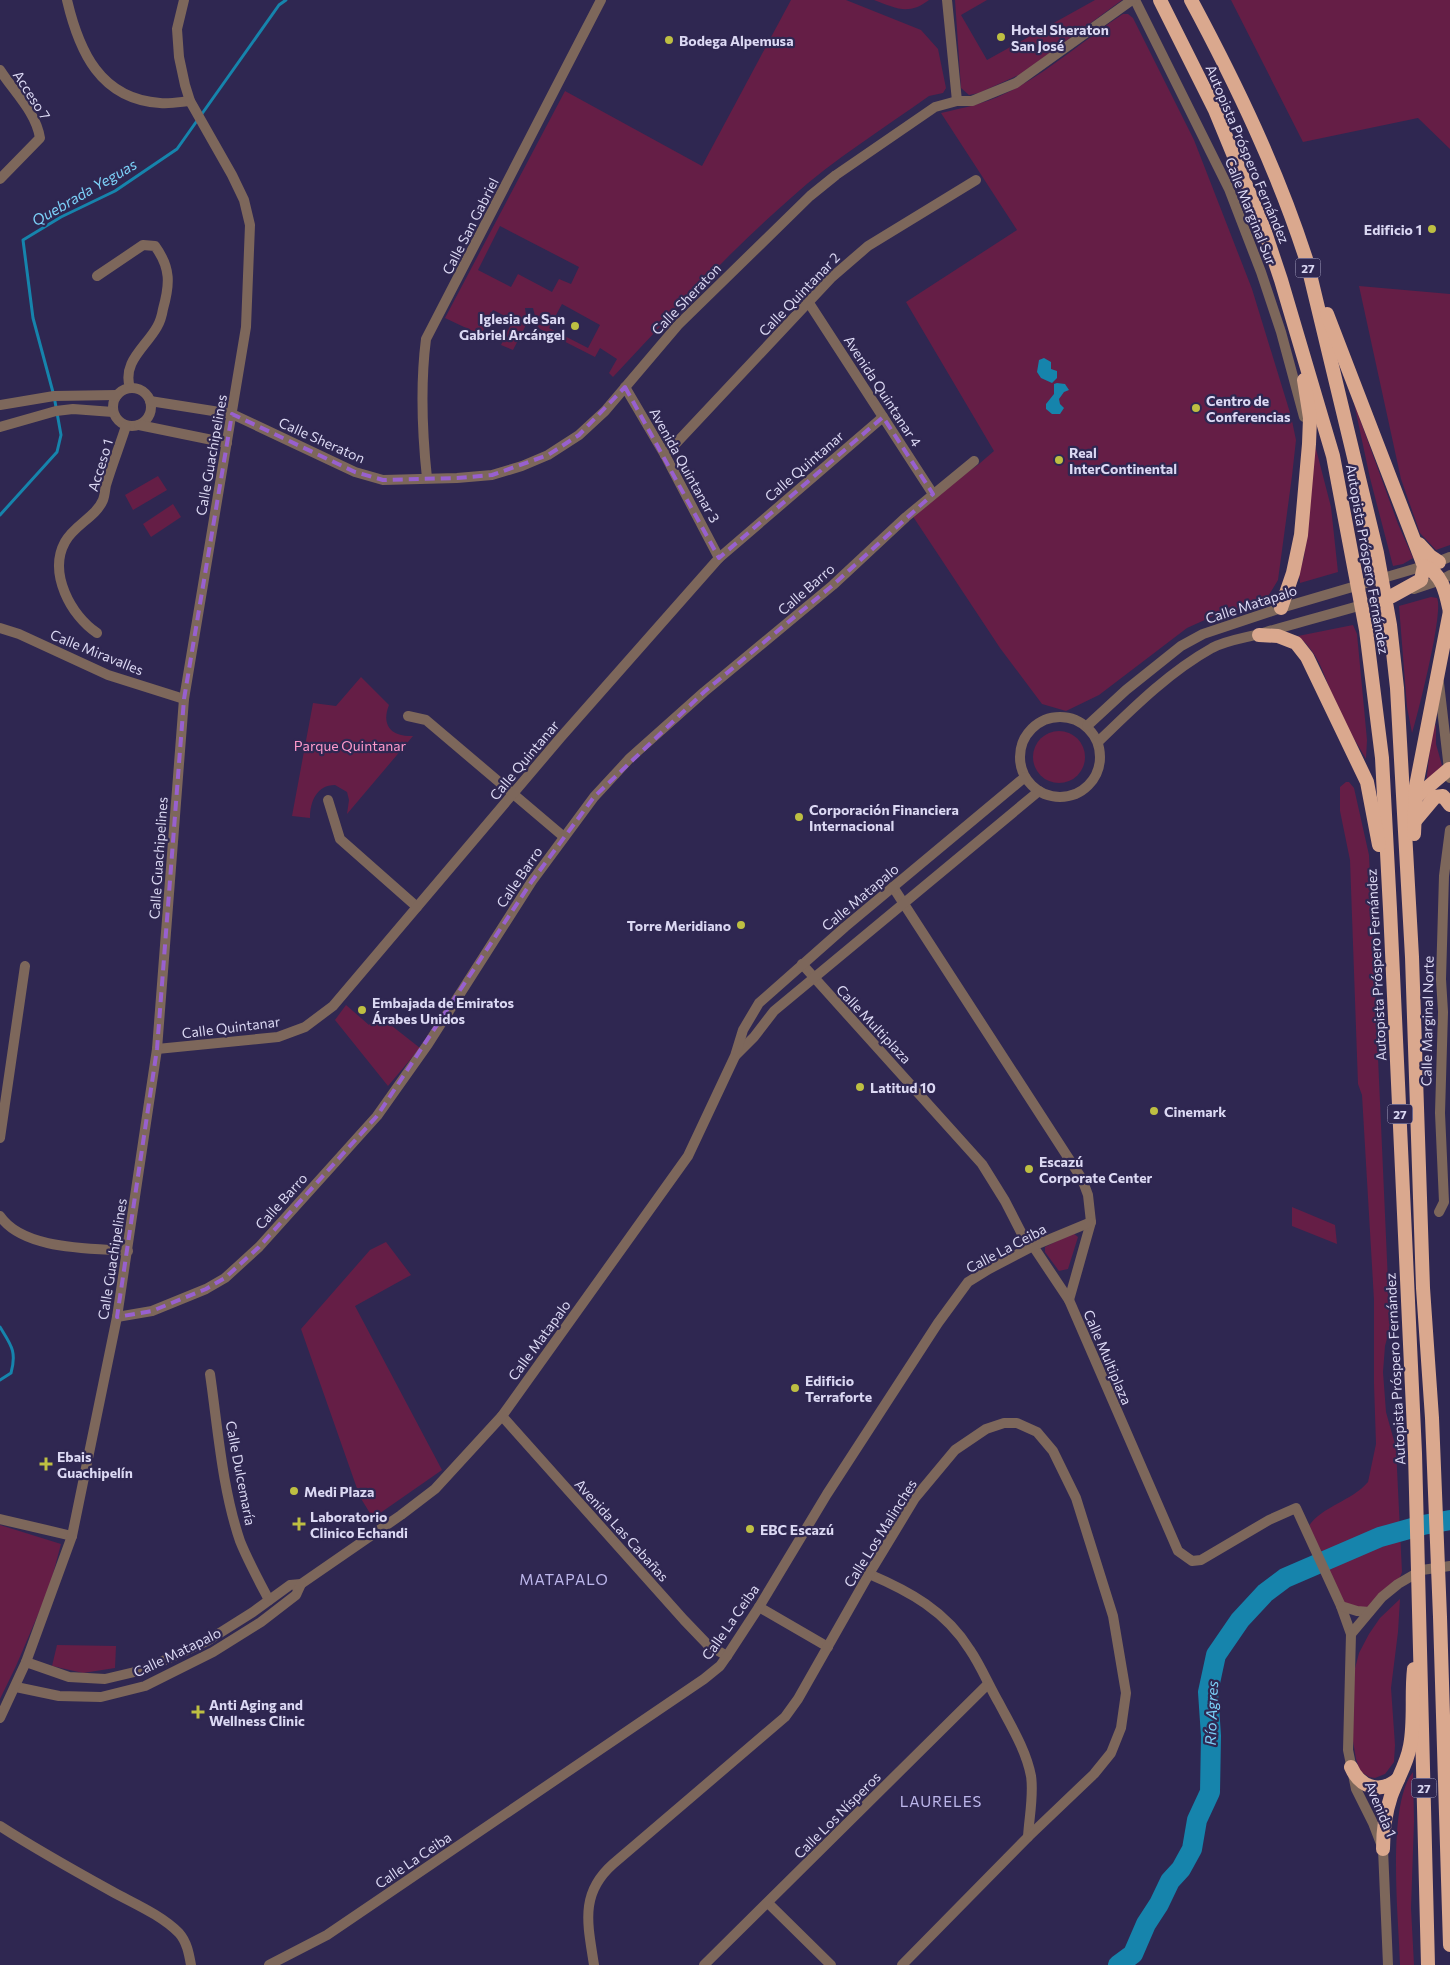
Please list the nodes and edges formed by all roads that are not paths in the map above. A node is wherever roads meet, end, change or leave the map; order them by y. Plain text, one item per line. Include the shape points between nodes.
1 (67, 0) edge
2 (184, 0) edge
3 (601, 0) edge
4 (947, 0) edge
5 (1134, 0) edge
6 (1160, 0) edge
7 (1192, 0) edge
8 (0, 70) edge
9 (190, 101) junction
10 (957, 101) junction
11 (0, 179) edge
12 (976, 180) dead end
13 (1306, 262) junction
14 (97, 276) dead end
15 (1282, 280) junction
16 (810, 302) junction
17 (624, 387) junction
18 (130, 388) junction
19 (117, 395) junction
20 (150, 401) junction
21 (0, 405) edge
22 (113, 412) junction
23 (232, 414) junction
24 (883, 417) junction
25 (139, 425) junction
26 (126, 426) junction
27 (0, 427) edge
28 (227, 443) junction
29 (1309, 444) junction
30 (665, 455) junction
31 (974, 461) dead end
32 (427, 478) junction
33 (933, 494) junction
34 (1414, 538) junction
35 (719, 558) junction
36 (1444, 560) edge
37 (1424, 566) junction
38 (1445, 578) edge
39 (1392, 596) junction
40 (1281, 608) junction
41 (1450, 611) edge
42 (0, 628) edge
43 (97, 633) dead end
44 (1259, 634) junction
45 (1438, 670) junction
46 (184, 699) junction
47 (408, 716) dead end
48 (1086, 726) junction
49 (1098, 742) junction
50 (1450, 774) edge
51 (1025, 777) junction
52 (1039, 791) junction
53 (514, 793) junction
54 (1415, 798) junction
55 (328, 800) dead end
56 (1450, 805) edge
57 (1414, 822) junction
58 (1450, 830) edge
59 (564, 836) junction
60 (894, 887) junction
61 (903, 903) junction
62 (418, 907) junction
63 (1390, 909) junction
64 (1412, 957) junction
65 (802, 964) junction
66 (25, 966) dead end
67 (814, 979) junction
68 (156, 1049) junction
69 (735, 1056) junction
70 (4, 1075) edge
71 (0, 1138) edge
72 (1439, 1212) dead end
73 (0, 1216) edge
74 (1092, 1222) junction
75 (1033, 1246) junction
76 (128, 1251) junction
77 (1069, 1300) junction
78 (117, 1317) junction
79 (210, 1374) dead end
80 (502, 1416) junction
81 (0, 1519) edge
82 (72, 1536) junction
83 (1450, 1566) edge
84 (869, 1574) junction
85 (301, 1584) junction
86 (269, 1600) junction
87 (1341, 1606) junction
88 (759, 1607) junction
89 (1369, 1612) junction
90 (1420, 1626) junction
91 (1351, 1634) junction
92 (1441, 1640) junction
93 (828, 1646) junction
94 (727, 1656) junction
95 (26, 1662) junction
96 (988, 1684) junction
97 (16, 1687) junction
98 (1450, 1714) edge
99 (0, 1718) edge
100 (1351, 1767) junction
101 (1399, 1778) junction
102 (0, 1826) edge
103 (1028, 1837) junction
104 (1383, 1849) junction
105 (768, 1903) junction
106 (1450, 1945) edge
107 (191, 1965) edge
108 (269, 1965) edge
109 (594, 1965) edge
110 (704, 1965) edge
111 (831, 1965) edge
112 (902, 1965) edge
113 (1388, 1965) edge
114 (1428, 1965) edge

1 - 9 street via 88,59 105,82 134,98 160,103
2 - 9 street, Calle Guachipelines via 177,29 179,57
3 - 32 street, Calle San Gabriel via 426,339 421,429
4 - 10 street
5 - 10 street, Calle Sheraton via 1016,82 972,101
5 - 29 street, Calle Marginal Sur via 1229,189 1281,332
6 - 15 highway, Autopista Próspero Fernández / 27 via 1214,110
7 - 13 highway, Autopista Próspero Fernández / 27 via 1222,58 1284,197
8 - 11 street, Acceso 7 via 31,112 40,138
9 - 23 street, Calle Guachipelines via 244,200 250,225 246,327
10 - 17 street, Calle Sheraton via 941,104 927,112 810,196 678,325
12 - 16 street, Calle Quintanar 2 via 868,246 831,278
13 - 34 highway
13 - 64 highway, Autopista Próspero Fernández / 27 via 1377,553 1390,625 1397,688
14 - 18 street via 142,245 155,246 162,255 168,274 169,288 161,318 131,365 127,378
15 - 29 highway via 1306,388
15 - 63 highway, Autopista Próspero Fernández / 27 via 1333,456 1366,630 1382,758
16 - 24 street, Avenida Quintanar 4
16 - 30 street, Calle Quintanar 2
17 - 30 street, Avenida Quintanar 3
17 - 32 street, Calle Sheraton via 605,411 579,435 548,455 492,475
18 - 19 street
18 - 20 street via 138,389
19 - 21 street via 54,396
19 - 22 street
20 - 23 street, Calle Sheraton
20 - 25 street via 149,416
22 - 26 street
22 - 27 street via 56,411
23 - 28 street, Calle Guachipelines
23 - 32 street, Calle Sheraton via 355,472 383,480
24 - 33 street, Avenida Quintanar 4
24 - 35 street, Calle Quintanar
25 - 26 street
25 - 28 street
26 - 43 street, Acceso 1 via 105,487 104,499 89,518 78,525 61,553 65,594 84,623
28 - 46 street, Calle Guachipelines
29 - 40 highway via 1301,535 1294,573
30 - 35 street, Avenida Quintanar 3
31 - 33 street, Calle Barro
33 - 59 street, Calle Barro via 833,585 630,758
34 - 36 highway via 1430,556
34 - 37 highway
35 - 53 street, Calle Quintanar
36 - 37 street, Calle Matapalo
37 - 38 highway
37 - 39 highway via 1421,580
37 - 40 street, Calle Matapalo
38 - 39 street, Calle Matapalo
38 - 41 highway
39 - 44 street, Calle Matapalo
40 - 48 street, Calle Matapalo via 1203,634 1181,646
41 - 45 highway
42 - 46 street, Calle Miravalles via 108,675
44 - 49 street, Calle Matapalo via 1232,640 1191,661 1136,704
44 - 63 highway via 1278,636 1296,643 1307,657 1367,782
45 - 50 street
45 - 54 highway
46 - 68 street, Calle Guachipelines
47 - 53 street via 426,720
48 - 49 street
48 - 51 street via 1062,716 1050,717 1033,726 1021,750
49 - 52 street via 1100,763 1085,789 1064,797
50 - 54 highway
51 - 52 street
51 - 60 street, Calle Matapalo
52 - 61 street, Calle Matapalo
53 - 59 street
53 - 62 street, Calle Quintanar
54 - 57 highway
55 - 62 street via 340,838
56 - 57 highway via 1442,796 1435,797
57 - 64 highway
58 - 72 street, Calle Marginal Norte via 1444,876 1441,970 1440,1113 1444,1202
59 - 78 street, Calle Barro via 377,1116 259,1247 225,1278 206,1289 152,1312
60 - 61 street
60 - 65 street, Calle Matapalo
61 - 67 street, Calle Matapalo
61 - 74 street via 1082,1179
62 - 68 street, Calle Quintanar via 333,1006 305,1027 278,1037
63 - 90 highway, Autopista Próspero Fernández / 27
64 - 92 highway, Autopista Próspero Fernández / 27 via 1423,1288
65 - 67 street, Calle Multiplaza
65 - 69 street, Calle Matapalo via 759,1003 743,1030
66 - 70 street
67 - 69 street, Calle Matapalo via 774,1011
67 - 75 street, Calle Multiplaza via 982,1164 1023,1236
68 - 76 street, Calle Guachipelines
69 - 80 street, Calle Matapalo via 688,1156
70 - 71 street
73 - 76 street via 25,1238
74 - 75 street, Calle La Ceiba
74 - 77 street
75 - 77 street, Calle Multiplaza
75 - 88 street, Calle La Ceiba via 968,1282 827,1494
76 - 78 street, Calle Guachipelines
77 - 87 street, Calle Multiplaza via 1178,1551 1192,1561 1201,1560 1296,1508
78 - 82 street, Calle Guachipelines
79 - 86 street, Calle Dulcemaría via 224,1474 234,1519 248,1558
80 - 85 street, Calle Matapalo via 435,1489
80 - 94 street, Avenida Las Cabañas via 684,1620 708,1645
81 - 82 street
82 - 95 street, Calle Guachipelines
83 - 89 street via 1422,1570 1398,1584
84 - 93 street, Calle Los Malinches
84 - 96 street via 925,1602 948,1621 970,1650
84 - 103 street, Calle Los Malinches via 915,1498 955,1450 986,1429 1017,1423 1037,1432 1053,1451 1076,1498 1096,1558 1113,1616 1126,1693 1121,1728 1111,1753 1094,1774
85 - 86 street, Calle Matapalo via 290,1585
85 - 97 street, Calle Matapalo via 296,1595 261,1622 213,1652 145,1686 101,1697 59,1696
86 - 95 street, Calle Matapalo via 208,1640 143,1670 105,1680 69,1677
87 - 89 street
87 - 91 street, Calle Multiplaza
88 - 93 street
88 - 94 street, Calle La Ceiba
89 - 91 street
90 - 101 highway via 1412,1687 1411,1745
90 - 114 highway, Autopista Próspero Fernández / 27
91 - 100 street, Avenida 1 via 1348,1734
92 - 98 highway
92 - 106 highway, Autopista Próspero Fernández / 27
93 - 109 street, Calle Los Malinches via 785,1716 599,1878 588,1906
94 - 108 street, Calle La Ceiba via 704,1679 327,1935
95 - 97 street, Calle Guachipelines
96 - 103 street via 1015,1733 1031,1777
96 - 105 street, Calle Los Nísperos
97 - 99 street, Calle Guachipelines
100 - 101 highway via 1360,1782 1376,1788 1393,1784
100 - 104 street, Avenida 1 via 1356,1789
101 - 104 highway via 1386,1812
102 - 107 street via 168,1924 187,1945
103 - 112 street, Calle Los Malinches
104 - 113 street, Avenida 1
105 - 110 street, Calle Los Nísperos
105 - 111 street

